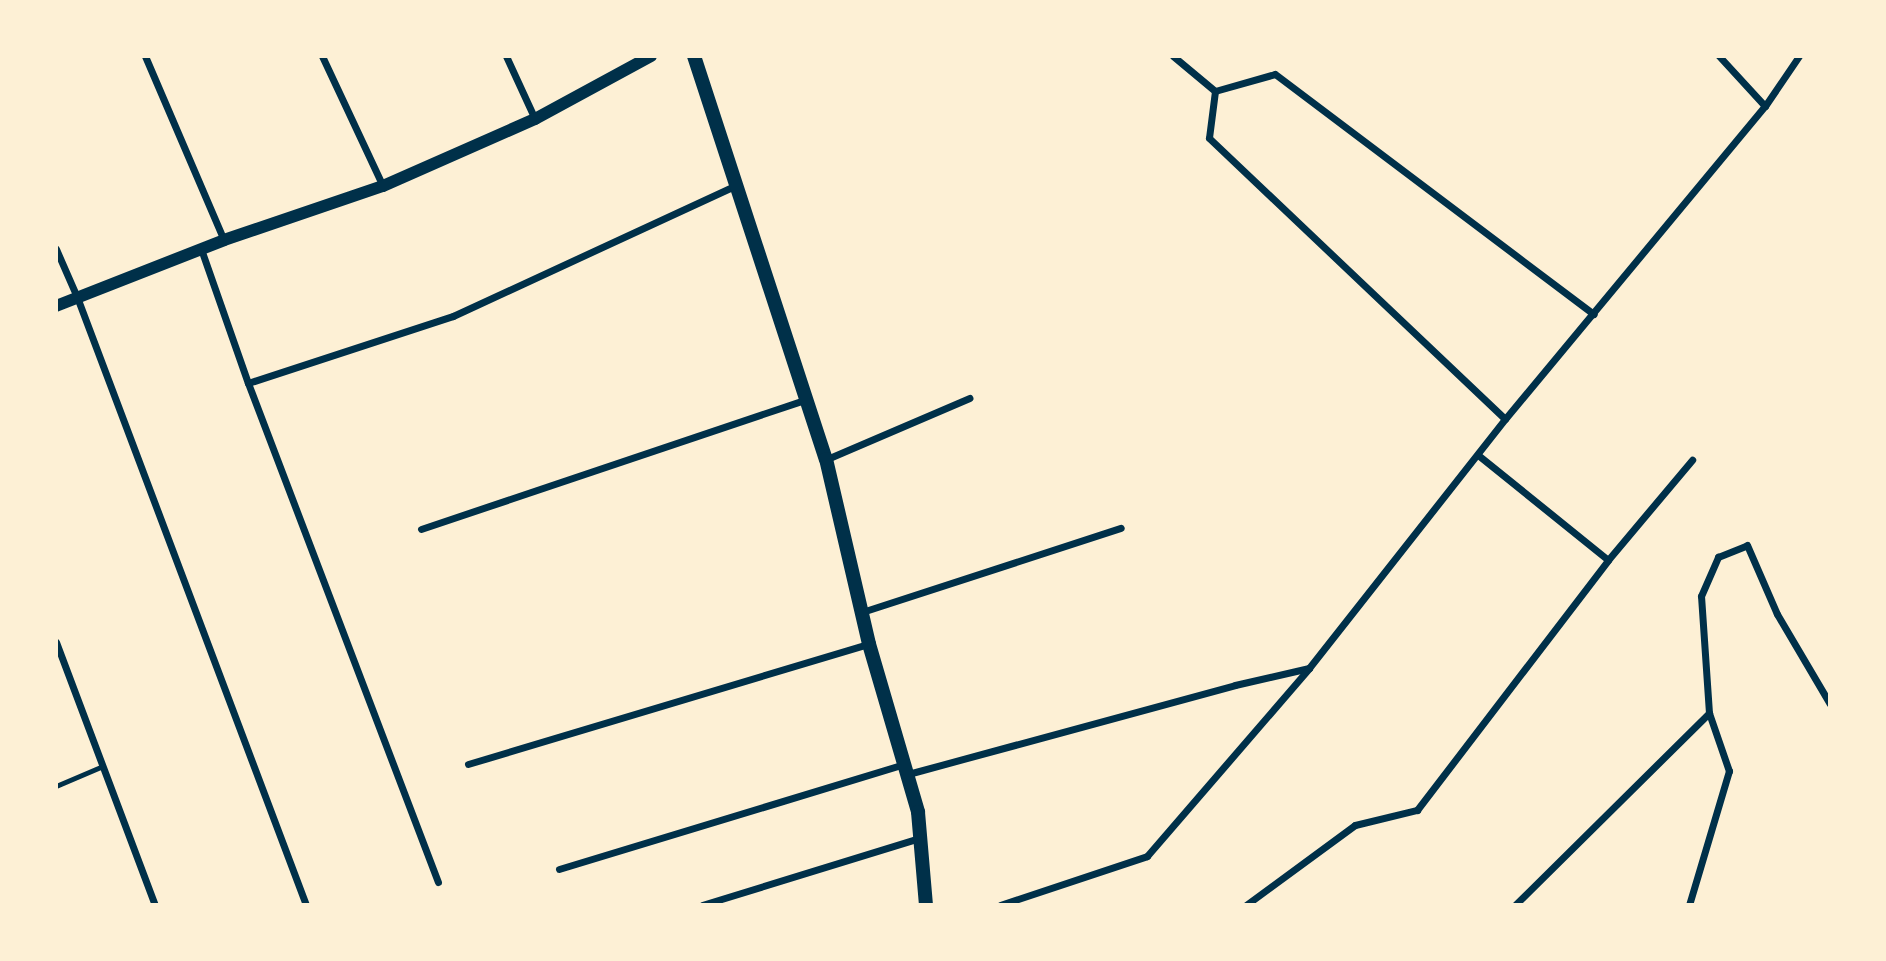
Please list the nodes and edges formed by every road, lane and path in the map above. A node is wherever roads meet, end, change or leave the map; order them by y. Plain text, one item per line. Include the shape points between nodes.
1 (145, 56) edge
2 (321, 56) edge
3 (506, 56) edge
4 (651, 56) edge
5 (694, 56) edge
6 (1173, 56) edge
7 (1719, 56) edge
8 (1800, 56) edge
9 (1215, 91) junction
10 (1765, 106) junction
11 (535, 119) junction
12 (383, 186) junction
13 (734, 186) junction
14 (224, 240) junction
15 (56, 249) edge
16 (201, 249) junction
17 (77, 297) junction
18 (56, 306) edge
19 (1594, 314) junction
20 (248, 383) junction
21 (968, 398) dead end
22 (805, 400) junction
23 (1505, 419) junction
24 (1478, 455) junction
25 (826, 459) junction
26 (1692, 460) dead end
27 (1121, 528) dead end
28 (421, 529) dead end
29 (1608, 560) junction
30 (862, 612) junction
31 (56, 642) edge
32 (869, 644) junction
33 (1309, 668) junction
34 (1830, 704) edge
35 (1709, 713) junction
36 (468, 764) dead end
37 (103, 766) junction
38 (906, 769) junction
39 (56, 786) edge
40 (920, 838) junction
41 (559, 869) dead end
42 (438, 882) dead end
43 (155, 905) edge
44 (306, 905) edge
45 (702, 905) edge
46 (926, 905) edge
47 (1000, 905) edge
48 (1246, 905) edge
49 (1515, 905) edge
50 (1689, 905) edge

1 - 14 street
2 - 12 street
3 - 11 street
4 - 11 street
5 - 13 main road
6 - 9 street
7 - 10 street
8 - 10 street
9 - 19 street via 1275,74
9 - 23 street via 1209,138
10 - 19 street
11 - 12 street
12 - 14 street
13 - 20 street via 453,316
13 - 22 main road
14 - 16 street
15 - 17 street
16 - 17 street
16 - 20 street
17 - 18 street
17 - 44 street
19 - 23 street
20 - 42 street
21 - 25 street
22 - 25 main road
22 - 28 street
23 - 24 street
24 - 29 street
24 - 33 street
25 - 30 main road
26 - 29 street
27 - 30 street
29 - 48 street via 1417,810 1356,825
30 - 32 main road
31 - 37 street
32 - 36 street
32 - 38 main road
33 - 38 street
33 - 47 street via 1147,856
34 - 35 street via 1777,614 1747,545 1718,557 1701,596
35 - 49 street
35 - 50 street via 1728,771
37 - 39 lane
37 - 43 street
38 - 40 main road
38 - 41 street
40 - 45 street
40 - 46 main road

